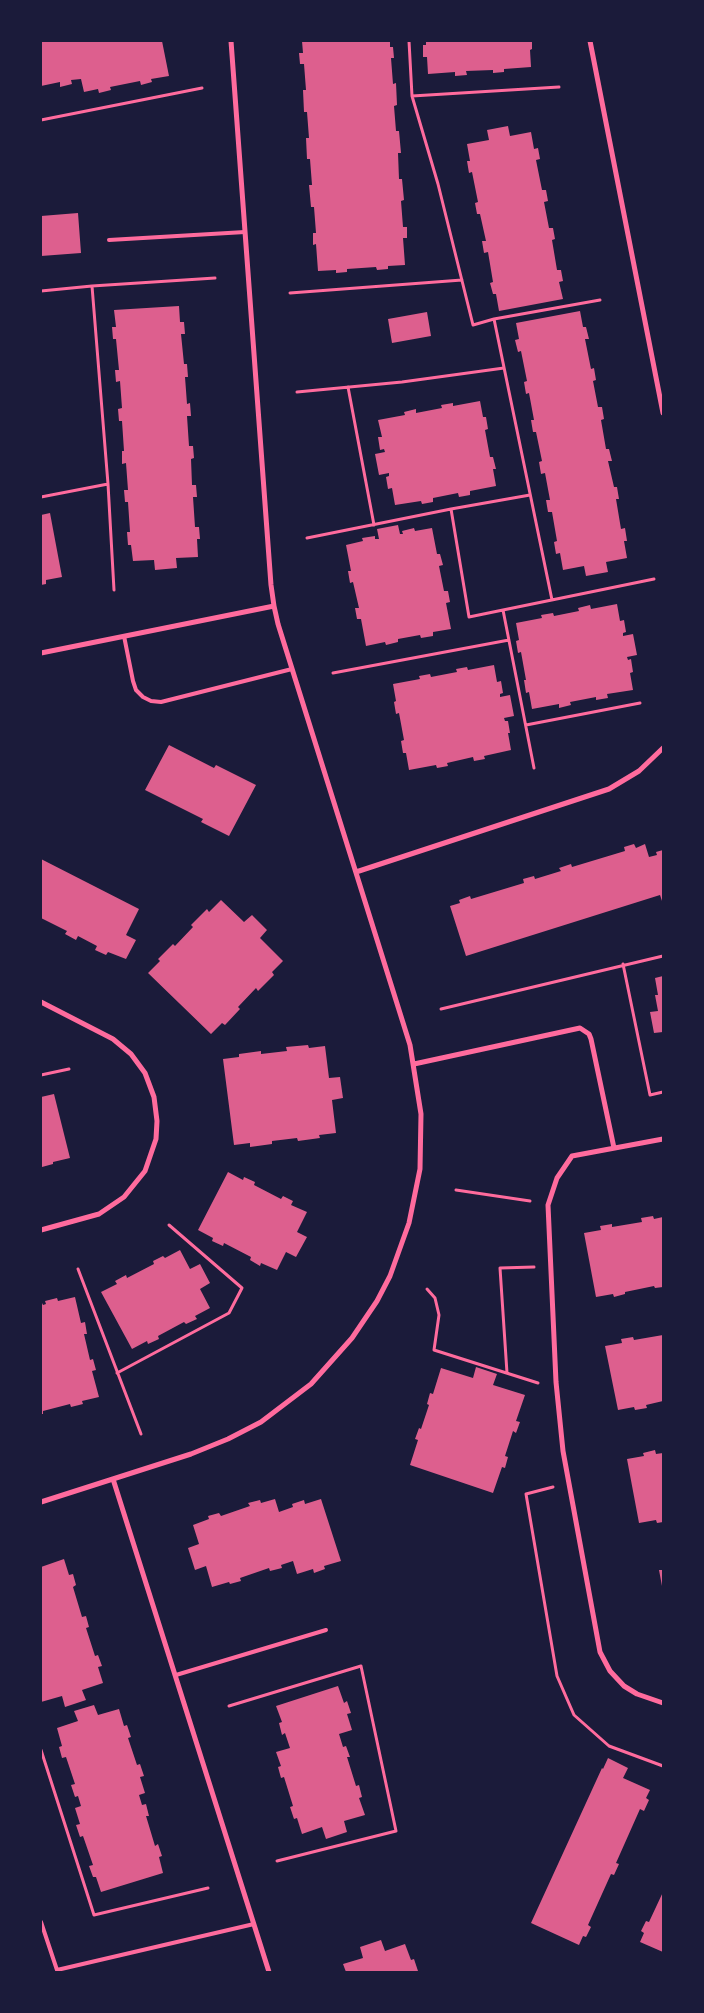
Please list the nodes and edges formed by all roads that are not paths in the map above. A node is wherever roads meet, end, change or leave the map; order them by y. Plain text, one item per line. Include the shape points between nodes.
1 (231, 41) edge
2 (590, 41) edge
3 (245, 232) junction
4 (109, 240) dead end
5 (663, 413) edge
6 (274, 606) junction
7 (124, 636) junction
8 (41, 653) edge
9 (292, 669) junction
10 (663, 748) edge
11 (356, 872) junction
12 (41, 1002) edge
13 (414, 1064) junction
14 (663, 1139) edge
15 (614, 1148) junction
16 (41, 1230) edge
17 (113, 1479) junction
18 (41, 1502) edge
19 (326, 1630) dead end
20 (176, 1675) junction
21 (663, 1703) edge
22 (41, 1922) edge
23 (254, 1924) junction
24 (270, 1972) edge

1 - 3 street
2 - 5 street
3 - 4 lane
3 - 6 street
6 - 7 street
6 - 9 street
7 - 8 street
7 - 9 lane via 136,690 151,701 161,702
9 - 11 street
10 - 11 street via 639,771 609,789
11 - 13 street
12 - 16 street via 113,1039 131,1054 145,1073 154,1097 157,1121 156,1139 145,1171 124,1197 99,1214
13 - 15 street via 580,1028 591,1039
13 - 17 street via 422,1130 416,1196 390,1276 352,1338 310,1384 261,1422 191,1454
14 - 15 street
15 - 21 street via 572,1156 556,1178 548,1204 559,1416 600,1652 610,1671 624,1686
17 - 18 street
17 - 20 street
19 - 20 lane
20 - 23 street
22 - 23 lane via 57,1970
23 - 24 street

